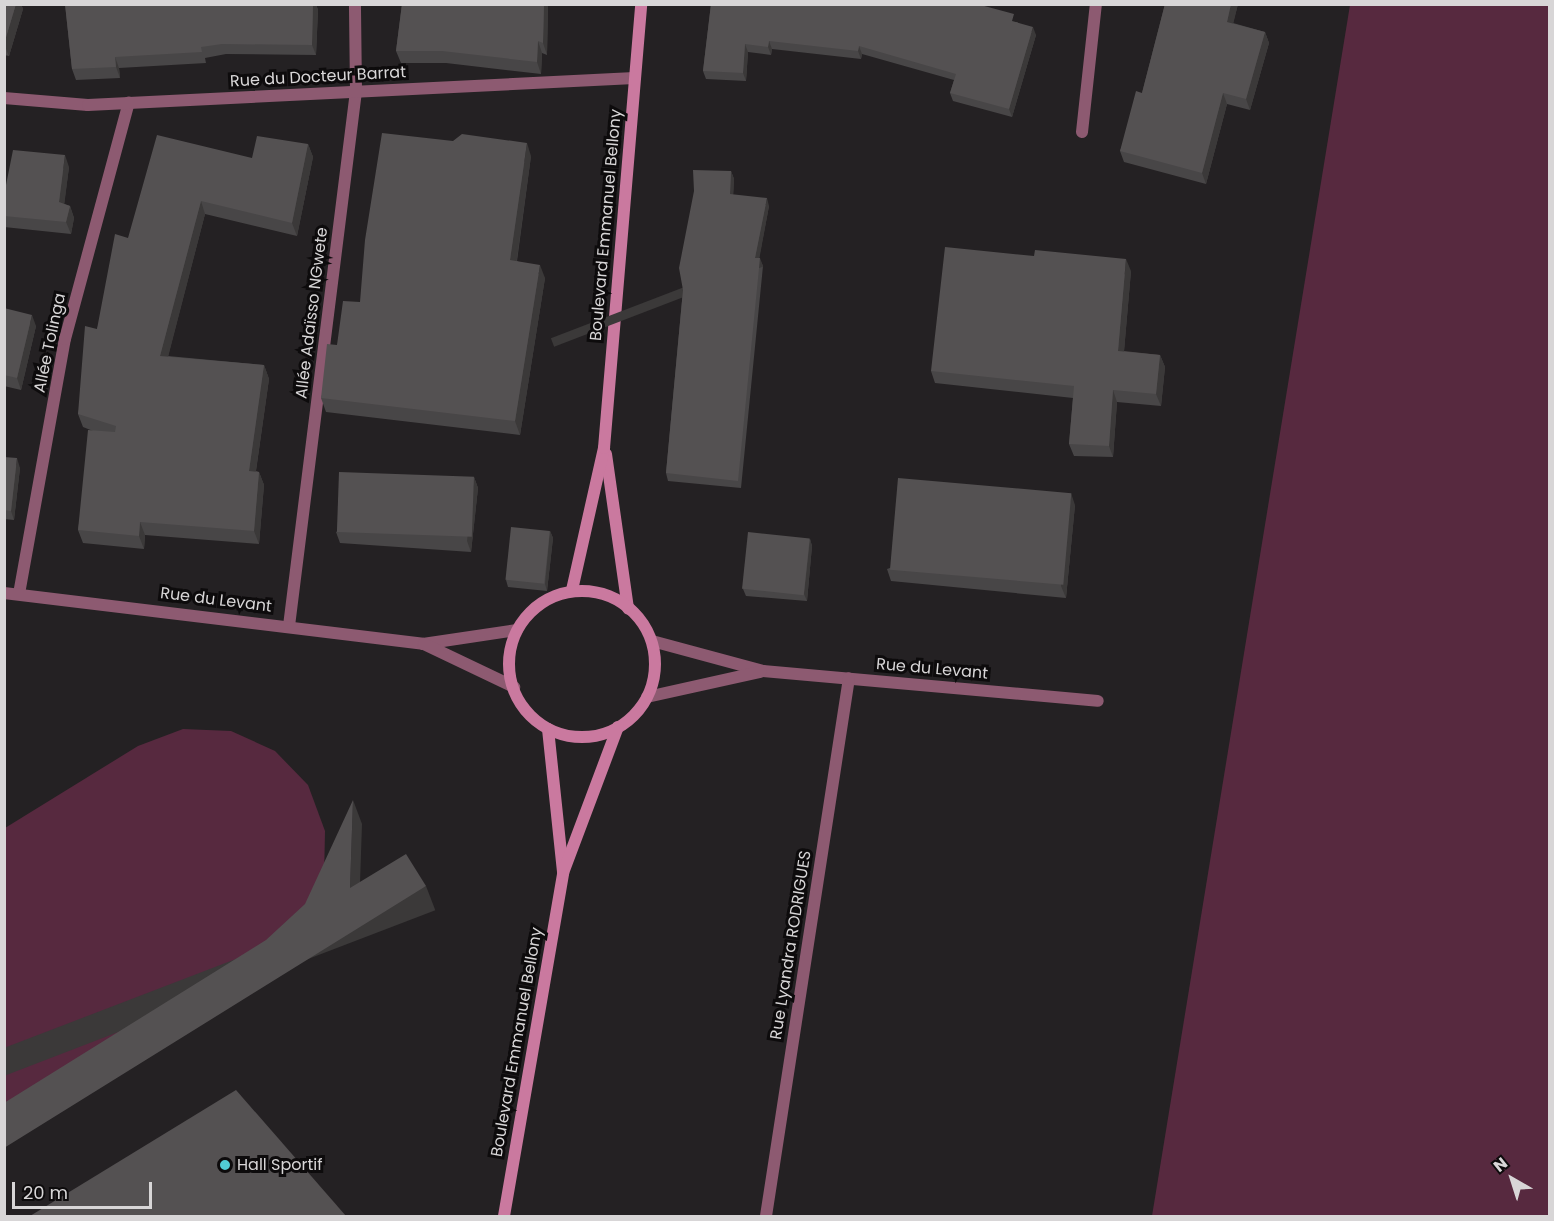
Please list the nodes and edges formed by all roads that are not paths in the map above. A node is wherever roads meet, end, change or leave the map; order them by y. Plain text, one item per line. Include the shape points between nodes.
1 (355, 4) edge
2 (641, 4) edge
3 (1096, 4) edge
4 (634, 78) junction
5 (356, 91) junction
6 (4, 98) edge
7 (129, 102) junction
8 (1082, 132) dead end
9 (604, 448) junction
10 (572, 590) junction
11 (4, 593) edge
12 (19, 594) junction
13 (628, 608) junction
14 (289, 626) junction
15 (517, 630) junction
16 (652, 641) junction
17 (423, 644) junction
18 (763, 671) junction
19 (849, 678) junction
20 (514, 687) junction
21 (647, 697) junction
22 (1098, 701) dead end
23 (618, 727) junction
24 (548, 729) junction
25 (563, 873) junction
26 (504, 1216) edge
27 (766, 1216) edge

1 - 5 street, Allée Adaïsso NGwete
2 - 4 street, Boulevard Emmanuel Bellony
3 - 8 street
4 - 5 street, Rue du Docteur Barrat
4 - 9 street, Boulevard Emmanuel Bellony
5 - 7 street, Rue du Docteur Barrat
5 - 14 street, Allée Adaïsso NGwete
6 - 7 street, Rue du Docteur Barrat via 61,105
7 - 12 street, Allée Tolinga via 65,339
9 - 10 street, Boulevard Emmanuel Bellony
9 - 13 street, Boulevard Emmanuel Bellony
10 - 13 street via 616,599
10 - 15 street via 535,608
11 - 12 street, Rue du Levant
12 - 14 street, Rue du Levant
13 - 16 street via 639,617
14 - 17 street, Rue du Levant
15 - 17 street, Rue du Levant
15 - 20 street via 509,658
16 - 18 street, Rue du Levant
16 - 21 street via 655,670
17 - 20 street, Rue du Levant
18 - 19 street, Rue du Levant
18 - 21 street, Rue du Levant
19 - 22 street, Rue du Levant
19 - 27 street, Rue Lyandra RODRIGUES
20 - 24 street via 526,711
21 - 23 street
23 - 24 street via 604,734 576,737
23 - 25 street, Boulevard Emmanuel Bellony
24 - 25 street, Boulevard Emmanuel Bellony
25 - 26 street, Boulevard Emmanuel Bellony

